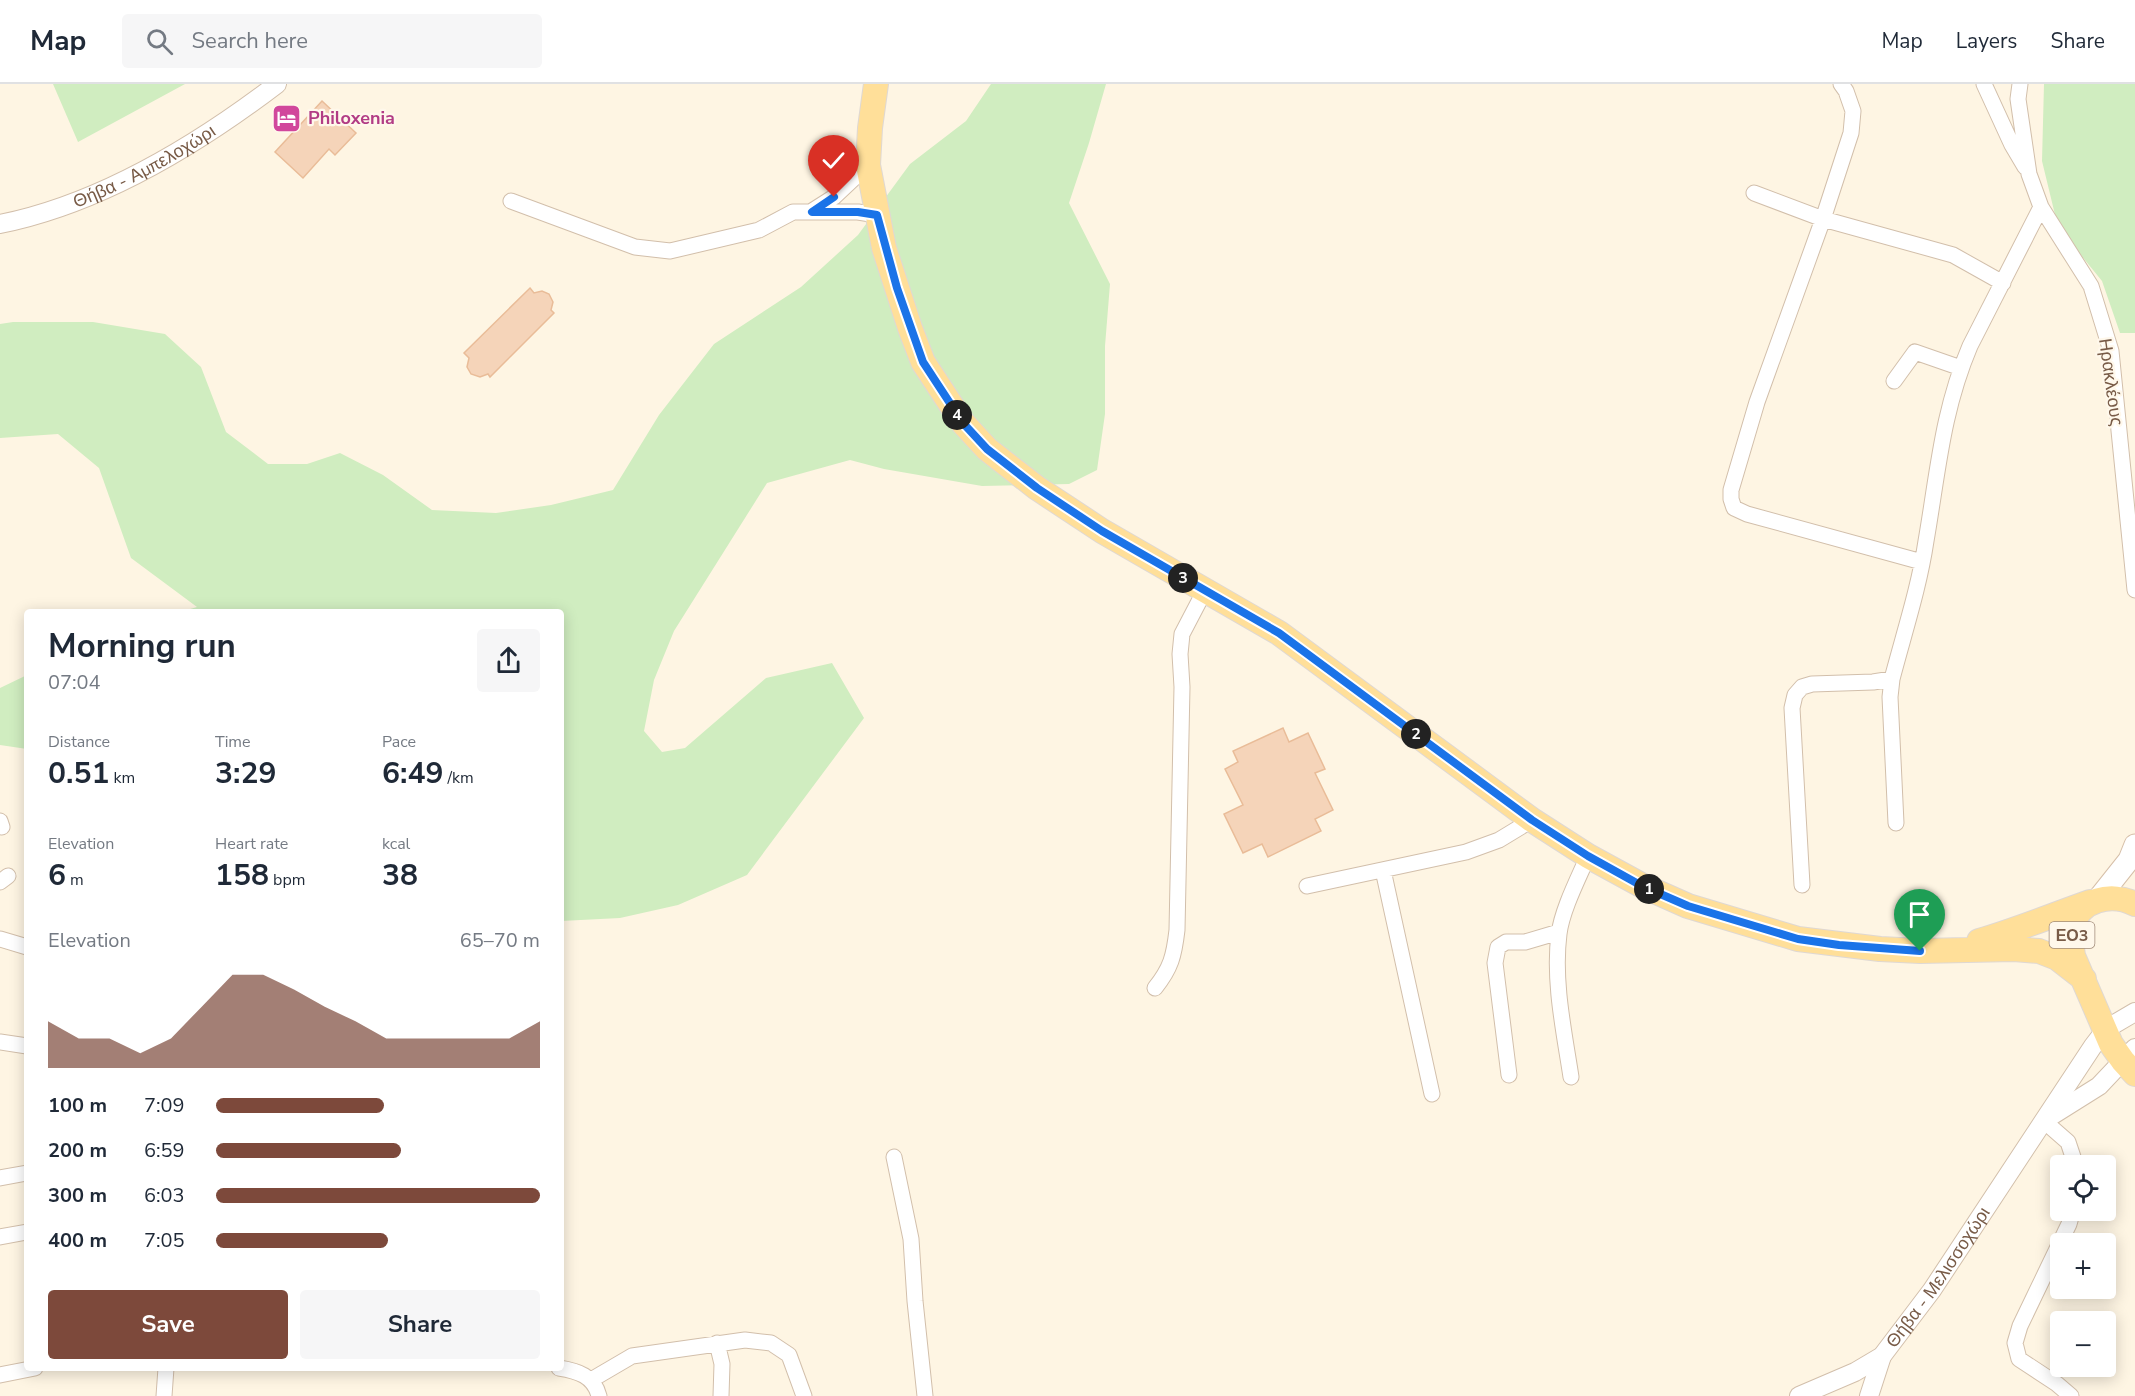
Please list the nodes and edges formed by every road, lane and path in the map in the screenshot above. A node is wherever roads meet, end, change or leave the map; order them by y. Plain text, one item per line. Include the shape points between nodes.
1 (277, 84) edge
2 (876, 84) edge
3 (1841, 84) edge
4 (1984, 84) edge
5 (2020, 84) edge
6 (868, 165) junction
7 (2029, 174) junction
8 (1754, 193) dead end
9 (511, 201) dead end
10 (2041, 207) junction
11 (812, 212) junction
12 (877, 215) junction
13 (1823, 219) junction
14 (0, 224) edge
15 (2003, 283) junction
16 (1961, 368) junction
17 (1894, 381) dead end
18 (1922, 562) junction
19 (1205, 590) junction
20 (2135, 590) edge
21 (1892, 679) junction
22 (1532, 820) junction
23 (1896, 823) dead end
24 (2135, 845) edge
25 (1588, 856) junction
26 (1383, 870) junction
27 (1802, 885) dead end
28 (1307, 886) dead end
29 (2098, 899) junction
30 (2135, 904) edge
31 (1559, 932) junction
32 (0, 939) edge
33 (24, 946) edge
34 (1950, 949) junction
35 (2084, 979) junction
36 (1155, 988) dead end
37 (2135, 1012) edge
38 (2106, 1029) junction
39 (0, 1042) edge
40 (24, 1046) edge
41 (2131, 1064) edge
42 (1509, 1075) dead end
43 (1571, 1077) dead end
44 (1432, 1094) dead end
45 (2044, 1121) junction
46 (2072, 1155) edge
47 (894, 1157) dead end
48 (24, 1174) edge
49 (0, 1178) edge
50 (2070, 1221) edge
51 (24, 1233) edge
52 (0, 1237) edge
53 (717, 1343) junction
54 (1882, 1356) junction
55 (564, 1369) edge
56 (24, 1370) edge
57 (166, 1371) edge
58 (0, 1375) edge
59 (591, 1380) junction
60 (164, 1396) edge
61 (599, 1396) edge
62 (721, 1396) edge
63 (804, 1396) edge
64 (925, 1396) edge
65 (1799, 1396) edge
66 (1869, 1396) edge
67 (2071, 1396) edge

1 - 14 street, Θήβα - Αμπελοχώρι via 203,137 157,163 103,190 31,218
2 - 6 main road
3 - 13 street via 1853,111 1851,133
4 - 7 street
5 - 7 street, Ηρακλέους via 2018,99
6 - 11 street via 843,190
6 - 12 main road
7 - 10 street, Ηρακλέους
8 - 13 street
9 - 11 street via 635,247 670,251 759,230 793,212
10 - 15 street
10 - 20 street, Ηρακλέους via 2091,286 2111,351
11 - 12 street
12 - 19 main road via 893,278 923,362 963,423 987,449 1037,488 1102,531
13 - 15 street via 1953,255
13 - 18 street via 1757,402 1731,499 1734,508 1747,514
15 - 16 street
16 - 17 street via 1915,352
16 - 18 street via 1939,451
18 - 21 street
19 - 22 main road via 1279,633
19 - 36 street via 1182,634 1177,930 1167,972
21 - 23 street
21 - 27 street via 1812,684 1795,695 1792,708
22 - 25 main road
22 - 26 street via 1499,840 1466,852
24 - 29 main road, ΕΟ3 via 2129,860
25 - 31 street
25 - 34 main road via 1688,906 1798,939 1880,949
26 - 28 street
26 - 44 street
29 - 30 main road, ΕΟ3 via 2114,898
29 - 34 main road via 2018,930
29 - 35 main road, ΕΟ3 via 2077,915 2072,928 2073,956
31 - 42 street via 1498,947 1496,963
31 - 43 street via 1560,991
32 - 33 street
34 - 35 main road via 2039,951 2057,958
35 - 38 main road, ΕΟ3
37 - 38 street
38 - 41 main road, ΕΟ3 via 2111,1044
38 - 45 street, Θήβα - Μελισσοχώρι
39 - 40 street
41 - 45 street, Θήβα - Μελισσοχώρι
45 - 46 street via 2068,1142
45 - 54 street, Θήβα - Μελισσοχώρι via 1932,1290
47 - 64 street via 911,1239
48 - 49 street
50 - 67 street via 2015,1343 2019,1359
51 - 52 street
53 - 59 street via 632,1356
53 - 62 street via 722,1364
53 - 63 street via 771,1343 789,1355
54 - 65 street, Θήβα - Μελισσοχώρι
54 - 66 street
55 - 59 street via 578,1371
56 - 58 street
57 - 60 street
59 - 61 street

